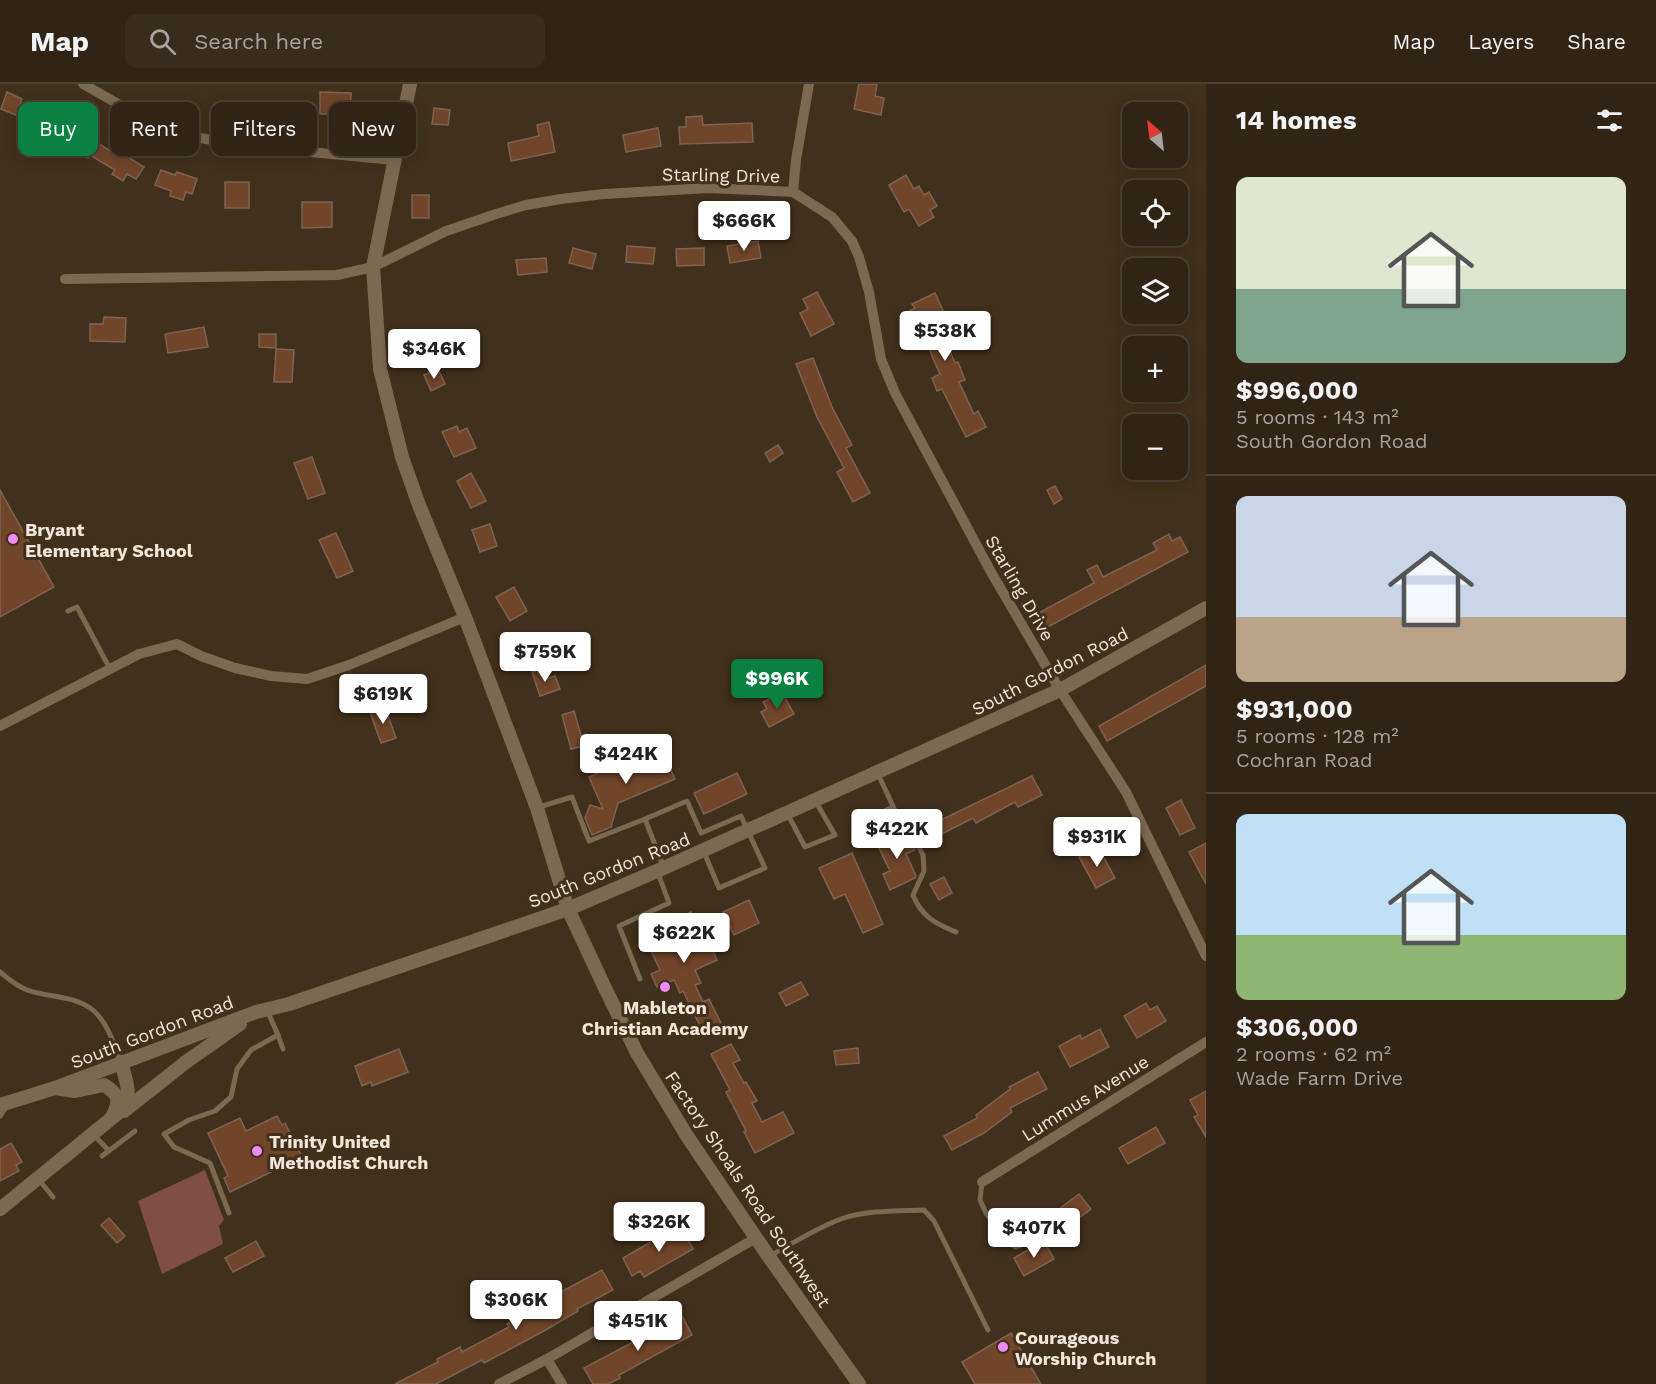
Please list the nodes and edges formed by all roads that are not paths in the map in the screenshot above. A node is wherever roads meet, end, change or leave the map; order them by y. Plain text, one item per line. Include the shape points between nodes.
1 (83, 84) edge
2 (410, 84) edge
3 (809, 84) edge
4 (393, 160) junction
5 (793, 192) junction
6 (373, 267) junction
7 (65, 279) dead end
8 (1206, 608) edge
9 (68, 611) dead end
10 (465, 617) junction
11 (110, 669) junction
12 (1060, 690) junction
13 (0, 726) edge
14 (877, 773) junction
15 (815, 801) junction
16 (893, 807) junction
17 (537, 808) junction
18 (787, 813) junction
19 (645, 819) junction
20 (863, 821) dead end
21 (748, 831) junction
22 (703, 851) junction
23 (661, 869) junction
24 (568, 909) junction
25 (956, 932) dead end
26 (1206, 956) edge
27 (0, 972) edge
28 (640, 979) dead end
29 (262, 1011) junction
30 (278, 1035) junction
31 (1206, 1042) edge
32 (283, 1049) dead end
33 (121, 1062) junction
34 (55, 1088) junction
35 (5, 1104) edge
36 (0, 1116) edge
37 (110, 1121) junction
38 (135, 1131) dead end
39 (94, 1134) junction
40 (109, 1151) junction
41 (102, 1156) dead end
42 (38, 1179) junction
43 (982, 1182) joint
44 (53, 1197) dead end
45 (0, 1209) edge
46 (229, 1213) dead end
47 (1038, 1231) dead end
48 (756, 1238) junction
49 (769, 1257) junction
50 (988, 1330) dead end
51 (547, 1359) junction
52 (499, 1384) edge
53 (562, 1384) edge
54 (859, 1384) edge

1 - 4 street via 127,110 194,137
2 - 4 street, Factory Shoals Road Southwest
3 - 5 street
4 - 6 street, Factory Shoals Road Southwest
5 - 6 street, Starling Drive via 665,190 526,205 446,231
5 - 12 street, Starling Drive via 832,217 852,241 869,292 881,359 894,393
6 - 7 street, Starling Drive via 337,275
6 - 10 street, Factory Shoals Road Southwest via 380,369 402,457
8 - 12 street, South Gordon Road
9 - 11 lane via 77,607
10 - 11 street via 307,679 235,668 177,644 139,654
10 - 17 street, Factory Shoals Road Southwest
11 - 13 street
12 - 14 street, South Gordon Road
12 - 26 street, Starling Drive via 1126,792
14 - 15 street, South Gordon Road
14 - 16 lane
15 - 18 street, South Gordon Road
15 - 18 lane via 835,835 805,848
16 - 20 lane
16 - 25 lane via 923,855 924,871 913,896 917,906 937,924
17 - 19 lane via 572,797 589,841
17 - 24 street, Factory Shoals Road Southwest
18 - 21 street, South Gordon Road
19 - 21 lane via 687,801 701,833 741,816
19 - 23 lane
21 - 22 street, South Gordon Road
21 - 22 lane via 765,868 719,888
22 - 23 street, South Gordon Road
23 - 24 street, South Gordon Road
23 - 28 lane via 669,903 619,926
24 - 29 street, South Gordon Road
24 - 48 street, Factory Shoals Road Southwest via 638,1053 687,1136
27 - 33 lane via 27,990 84,1004 107,1029
29 - 30 lane
29 - 33 street, South Gordon Road
29 - 37 street via 186,1062
30 - 32 lane
30 - 46 lane via 251,1050 237,1069 231,1097 214,1111 164,1134 174,1147 210,1163
31 - 43 street, Lummus Avenue
33 - 34 street, South Gordon Road
33 - 37 street via 128,1103
34 - 35 street, South Gordon Road
34 - 37 street via 75,1091 104,1085 117,1097 117,1108
35 - 36 lane
37 - 39 street
38 - 40 lane
39 - 40 lane
39 - 42 street
40 - 41 lane
42 - 44 lane
42 - 45 street
43 - 47 lane via 980,1200 1006,1242 1016,1247
48 - 49 street, Factory Shoals Road Southwest
48 - 51 street
49 - 50 lane via 843,1218 893,1210 924,1210 934,1221
49 - 54 street, Factory Shoals Road Southwest
51 - 52 street
51 - 53 street

